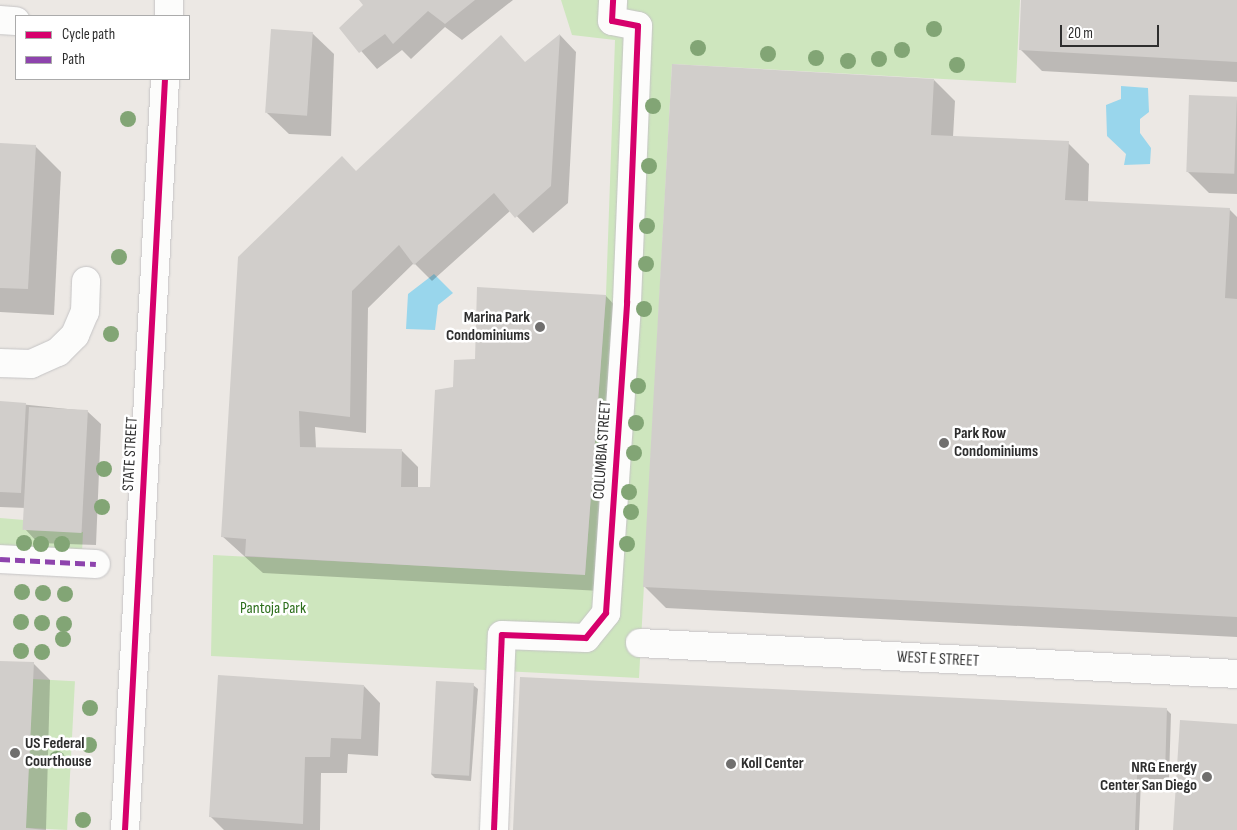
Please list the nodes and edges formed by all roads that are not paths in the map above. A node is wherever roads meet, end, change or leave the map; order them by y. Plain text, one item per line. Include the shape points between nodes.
1 (170, 0) edge
2 (613, 0) edge
3 (169, 15) edge
4 (0, 20) edge
5 (15, 21) edge
6 (165, 80) edge
7 (86, 281) dead end
8 (0, 363) edge
9 (0, 559) edge
10 (96, 564) dead end
11 (640, 643) dead end
12 (1237, 674) edge
13 (124, 830) edge
14 (494, 830) edge

1 - 3 street
2 - 14 street, COLUMBIA STREET via 612,21 638,26 627,302 606,613 586,638 502,635
4 - 5 street
6 - 13 street, STATE STREET
7 - 8 street via 85,312 76,335 58,352 31,364
9 - 10 street
11 - 12 street, WEST E STREET

